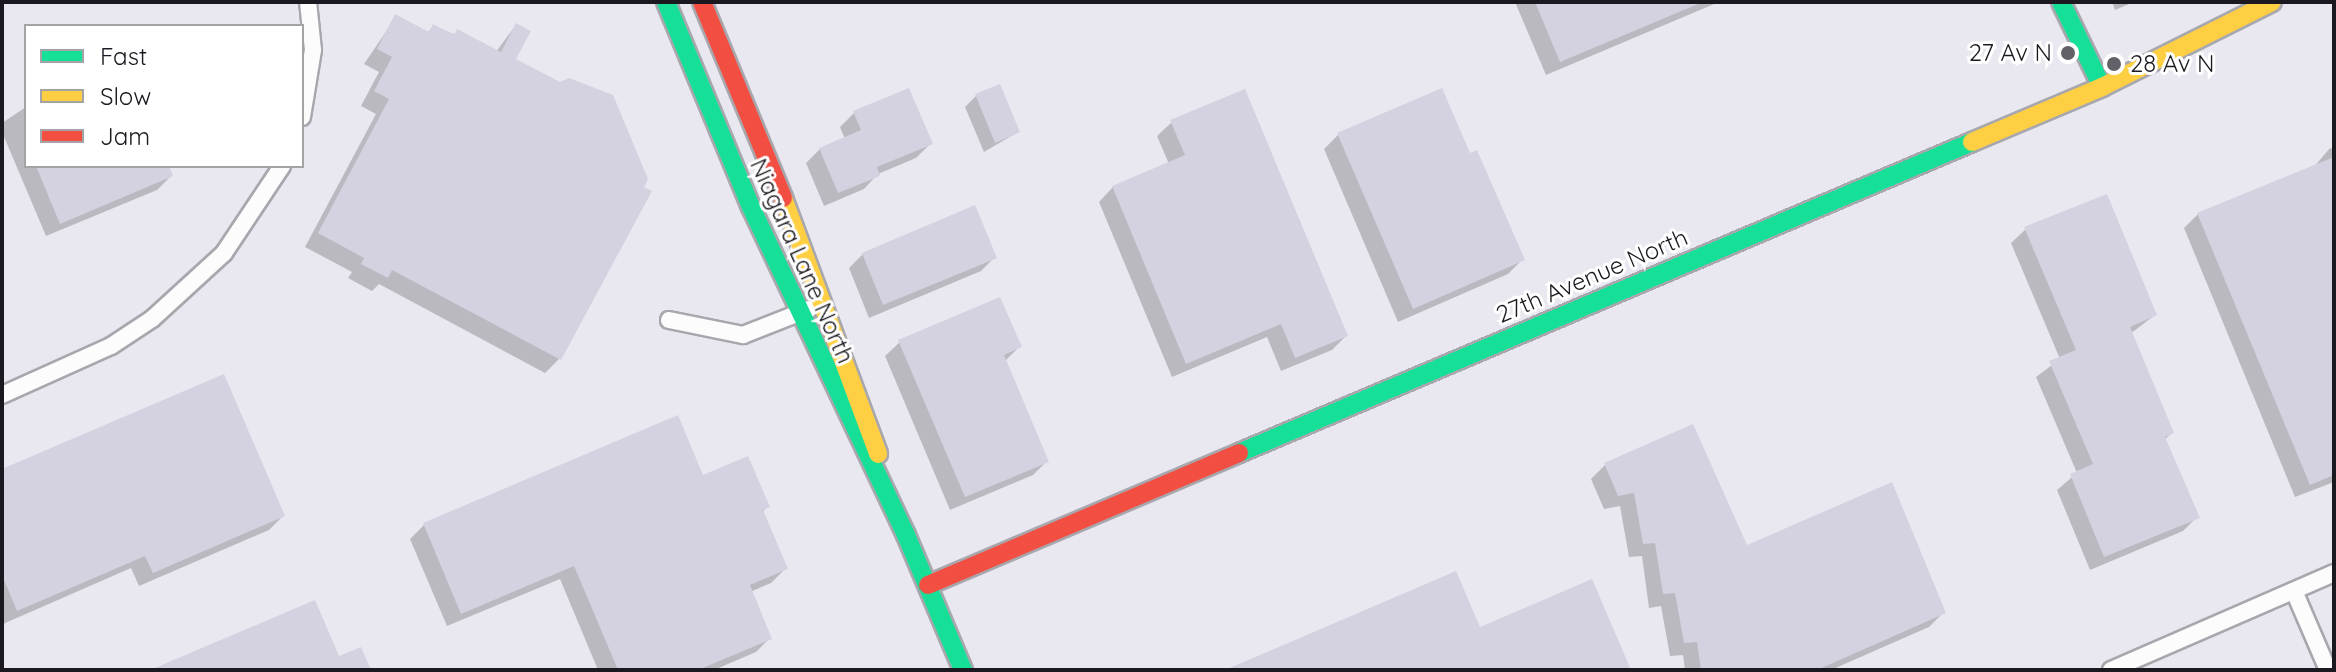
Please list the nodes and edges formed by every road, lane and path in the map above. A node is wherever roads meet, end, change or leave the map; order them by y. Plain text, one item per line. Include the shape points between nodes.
1 (308, 2) edge
2 (666, 2) edge
3 (702, 2) edge
4 (2061, 2) edge
5 (2272, 2) edge
6 (2102, 87) junction
7 (304, 105) edge
8 (281, 168) edge
9 (824, 302) junction
10 (799, 314) junction
11 (669, 320) dead end
12 (2, 395) edge
13 (906, 535) junction
14 (2334, 573) edge
15 (928, 585) junction
16 (2294, 591) junction
17 (963, 670) edge
18 (2111, 670) edge
19 (2328, 670) edge

1 - 7 street via 313,50
2 - 10 street, Niagara Lane North
3 - 9 street, Niagara Lane North
4 - 6 street
5 - 6 street, 27th Avenue North
6 - 15 street, 27th Avenue North
8 - 12 street via 224,253 162,312 111,346
9 - 10 street
9 - 13 street, Niagara Lane North
10 - 11 street via 743,335
10 - 13 street, Niagara Lane North
13 - 15 street, Niagara Lane North
14 - 16 street
15 - 17 street, Niagara Lane North
16 - 18 street
16 - 19 street

